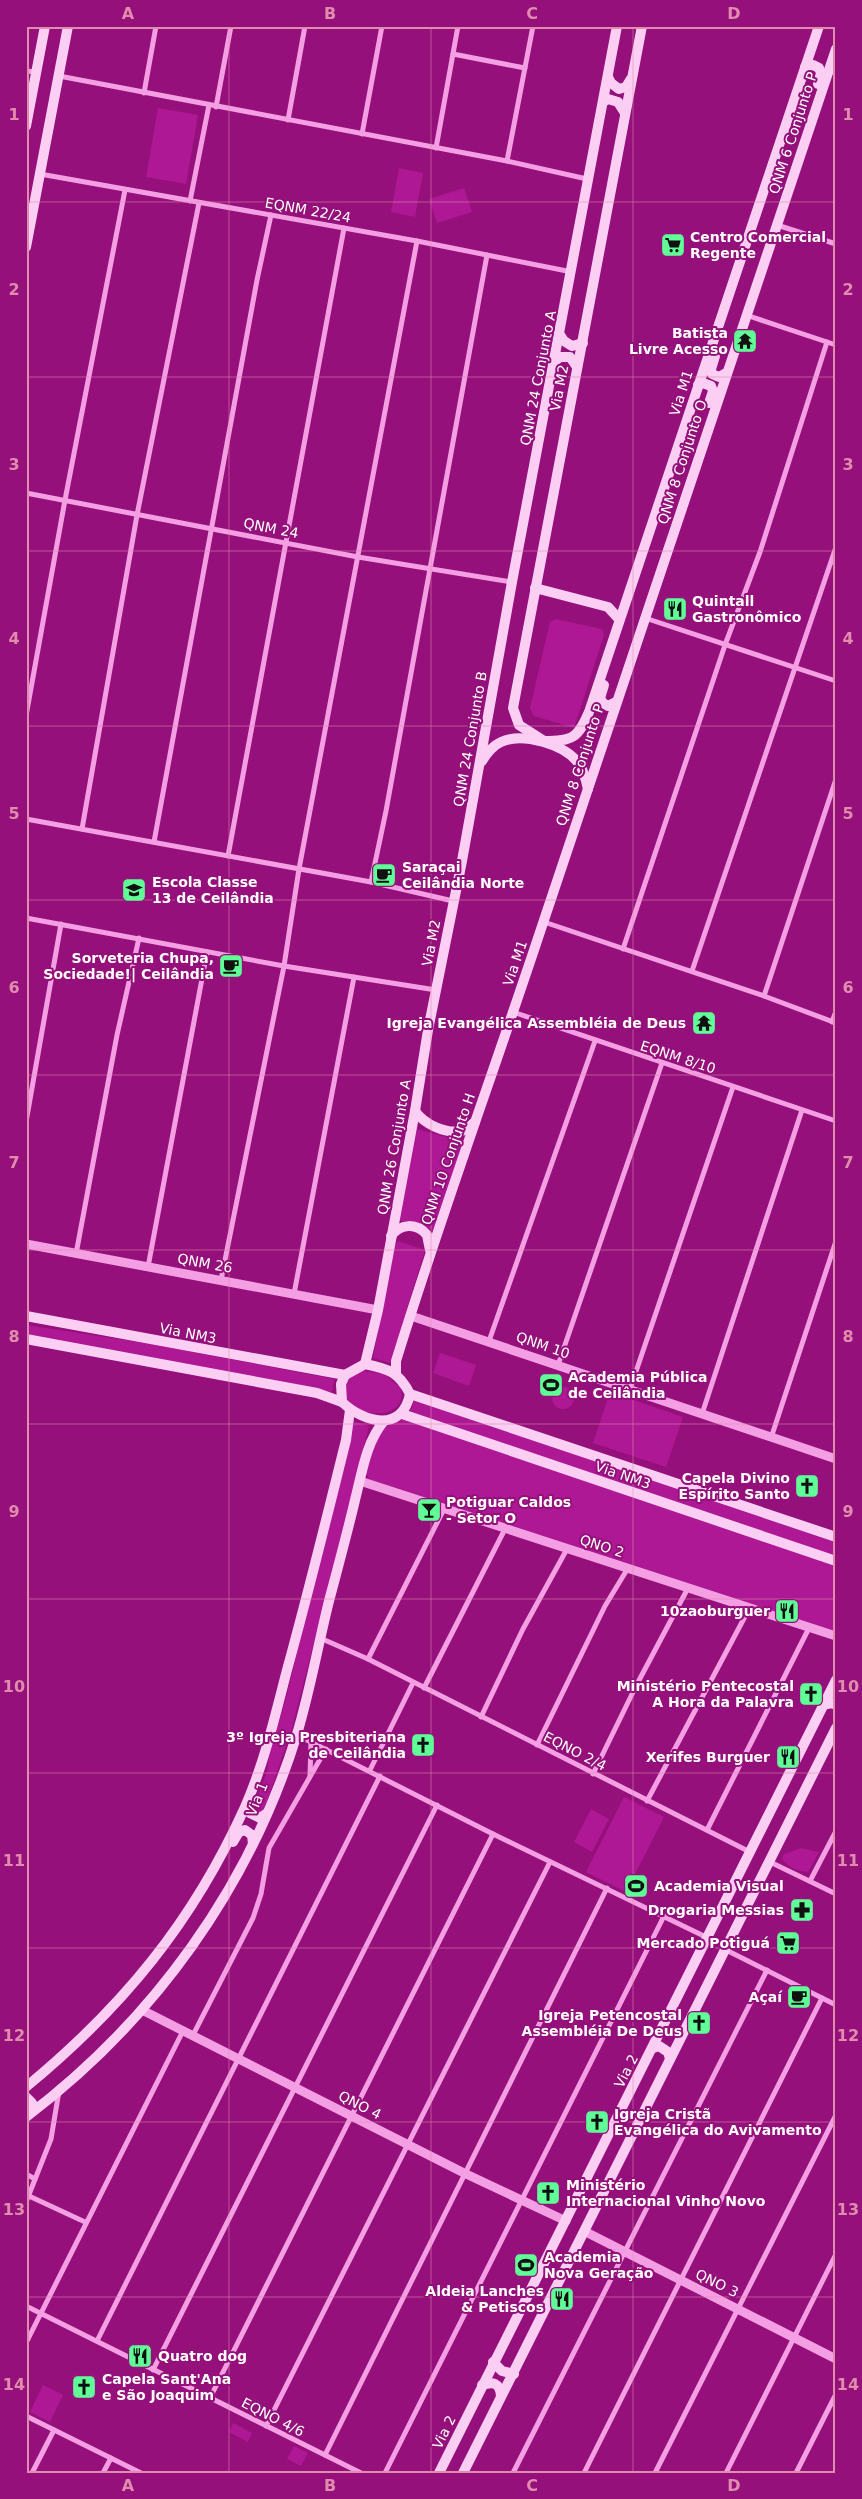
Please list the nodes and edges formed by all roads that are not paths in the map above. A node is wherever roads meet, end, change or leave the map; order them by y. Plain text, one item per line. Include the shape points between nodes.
1 (45, 26) edge
2 (62, 26) edge
3 (68, 26) edge
4 (156, 26) edge
5 (231, 26) edge
6 (306, 26) edge
7 (382, 26) edge
8 (458, 26) edge
9 (532, 26) edge
10 (617, 26) edge
11 (642, 26) edge
12 (819, 26) edge
13 (836, 49) edge
14 (453, 54) junction
15 (525, 68) junction
16 (805, 68) junction
17 (31, 72) edge
18 (60, 73) junction
19 (608, 77) junction
20 (632, 78) junction
21 (144, 93) junction
22 (602, 102) junction
23 (209, 105) junction
24 (216, 107) junction
25 (814, 112) junction
26 (625, 113) junction
27 (288, 120) junction
28 (26, 126) edge
29 (362, 134) junction
30 (436, 148) junction
31 (508, 161) junction
32 (40, 174) junction
33 (587, 179) junction
34 (125, 190) junction
35 (190, 201) junction
36 (199, 203) junction
37 (271, 215) junction
38 (777, 225) junction
39 (344, 228) junction
40 (417, 241) junction
41 (836, 244) edge
42 (26, 247) edge
43 (487, 255) junction
44 (736, 270) junction
45 (572, 272) junction
46 (746, 315) junction
47 (560, 335) junction
48 (827, 342) junction
49 (583, 343) junction
50 (836, 345) edge
51 (554, 362) junction
52 (577, 367) junction
53 (726, 373) junction
54 (698, 385) junction
55 (700, 447) junction
56 (26, 493) edge
57 (65, 500) junction
58 (137, 515) junction
59 (212, 528) junction
60 (286, 543) junction
61 (836, 547) edge
62 (358, 557) junction
63 (430, 568) junction
64 (512, 582) junction
65 (535, 588) junction
66 (624, 602) junction
67 (608, 607) junction
68 (645, 618) junction
69 (619, 619) junction
70 (612, 643) junction
71 (725, 645) junction
72 (796, 667) junction
73 (836, 681) edge
74 (616, 702) junction
75 (26, 716) edge
76 (544, 741) junction
77 (479, 765) junction
78 (836, 780) edge
79 (588, 790) junction
80 (26, 819) edge
81 (82, 829) junction
82 (154, 842) junction
83 (228, 856) junction
84 (299, 869) junction
85 (371, 882) junction
86 (453, 901) junction
87 (26, 918) edge
88 (544, 922) junction
89 (61, 924) junction
90 (139, 938) junction
91 (623, 949) junction
92 (207, 952) junction
93 (284, 966) junction
94 (692, 972) junction
95 (354, 977) junction
96 (436, 990) junction
97 (764, 996) junction
98 (836, 1011) edge
99 (513, 1012) junction
100 (834, 1023) edge
101 (595, 1041) junction
102 (662, 1063) junction
103 (733, 1087) junction
104 (802, 1110) junction
105 (415, 1111) junction
106 (836, 1121) edge
107 (26, 1122) edge
108 (475, 1122) junction
109 (391, 1237) junction
110 (836, 1241) edge
111 (26, 1244) edge
112 (76, 1254) junction
113 (430, 1254) junction
114 (148, 1268) junction
115 (220, 1280) junction
116 (294, 1294) junction
117 (378, 1310) junction
118 (26, 1316) edge
119 (411, 1316) junction
120 (26, 1339) edge
121 (488, 1341) junction
122 (365, 1364) junction
123 (558, 1365) junction
124 (396, 1373) junction
125 (344, 1375) junction
126 (630, 1389) junction
127 (410, 1394) junction
128 (342, 1402) junction
129 (350, 1410) junction
130 (402, 1414) junction
131 (702, 1414) junction
132 (384, 1421) junction
133 (771, 1438) junction
134 (836, 1459) edge
135 (360, 1481) junction
136 (444, 1509) junction
137 (505, 1529) junction
138 (836, 1537) edge
139 (567, 1549) junction
140 (836, 1560) edge
141 (628, 1568) junction
142 (688, 1588) junction
143 (749, 1608) junction
144 (810, 1628) junction
145 (836, 1636) edge
146 (320, 1638) junction
147 (368, 1659) junction
148 (413, 1683) junction
149 (835, 1683) edge
150 (424, 1688) junction
151 (822, 1705) junction
152 (836, 1705) edge
153 (481, 1717) junction
154 (836, 1728) edge
155 (297, 1734) junction
156 (311, 1742) junction
157 (538, 1745) junction
158 (326, 1749) junction
159 (265, 1751) junction
160 (370, 1770) junction
161 (593, 1774) junction
162 (380, 1776) junction
163 (310, 1777) junction
164 (647, 1802) junction
165 (437, 1805) junction
166 (266, 1814) junction
167 (707, 1830) junction
168 (836, 1831) edge
169 (493, 1834) junction
170 (253, 1844) junction
171 (750, 1852) junction
172 (550, 1862) junction
173 (770, 1862) junction
174 (207, 1880) junction
175 (810, 1881) junction
176 (607, 1888) junction
177 (836, 1894) edge
178 (664, 1916) junction
179 (706, 1937) junction
180 (726, 1950) junction
181 (767, 1970) junction
182 (822, 1998) junction
183 (836, 2005) edge
184 (142, 2010) junction
185 (664, 2027) junction
186 (183, 2031) junction
187 (192, 2037) junction
188 (681, 2038) junction
189 (653, 2048) junction
190 (240, 2059) junction
191 (670, 2059) junction
192 (294, 2086) junction
193 (26, 2087) edge
194 (59, 2091) junction
195 (26, 2097) edge
196 (836, 2115) edge
197 (27, 2116) edge
198 (351, 2116) junction
199 (407, 2144) junction
200 (464, 2172) junction
201 (26, 2174) edge
202 (35, 2179) junction
203 (29, 2196) junction
204 (522, 2201) junction
205 (26, 2202) edge
206 (566, 2221) junction
207 (85, 2222) junction
208 (586, 2232) junction
209 (624, 2252) junction
210 (836, 2254) edge
211 (680, 2280) junction
212 (26, 2306) edge
213 (738, 2308) junction
214 (41, 2313) junction
215 (794, 2337) junction
216 (97, 2341) junction
217 (26, 2343) edge
218 (836, 2359) edge
219 (493, 2362) junction
220 (153, 2370) junction
221 (514, 2374) junction
222 (482, 2385) junction
223 (836, 2394) edge
224 (501, 2396) junction
225 (210, 2398) junction
226 (26, 2416) edge
227 (266, 2426) junction
228 (54, 2430) junction
229 (325, 2455) junction
230 (111, 2458) junction
231 (32, 2473) edge
232 (103, 2473) edge
233 (141, 2473) edge
234 (360, 2473) edge
235 (385, 2473) edge
236 (440, 2473) edge
237 (463, 2473) edge
238 (513, 2473) edge
239 (584, 2473) edge
240 (655, 2473) edge
241 (726, 2473) edge
242 (796, 2473) edge

1 - 17 main road
2 - 18 main road
3 - 18 main road
4 - 21 street
5 - 24 street
6 - 27 street
7 - 29 street
8 - 14 street
9 - 15 street
10 - 19 main road, QNM 24 Conjunto A
11 - 20 main road, Via M2
12 - 16 main road, Via M1
13 - 25 main road, QNM 6 Conjunto P
14 - 15 street
14 - 30 street
15 - 31 street
16 - 25 main road via 813,65 821,73 814,94
16 - 44 main road, Via M1
17 - 28 main road
18 - 21 street
18 - 32 main road
19 - 20 main road via 619,89 626,87
19 - 22 main road, QNM 24 Conjunto A
20 - 26 main road, Via M2
21 - 23 street
22 - 26 main road via 608,99 618,102
22 - 33 main road, QNM 24 Conjunto A
23 - 24 street
23 - 35 street
24 - 27 street
25 - 38 main road, QNM 6 Conjunto P
26 - 49 main road, Via M2
27 - 29 street
29 - 30 street
30 - 31 street
31 - 33 street
32 - 34 street, EQNM 22/24
32 - 42 main road
33 - 45 main road, QNM 24 Conjunto A
34 - 35 street, EQNM 22/24
34 - 57 street
35 - 36 street, EQNM 22/24
36 - 37 street, EQNM 22/24
36 - 58 street
37 - 39 street, EQNM 22/24
37 - 59 street
38 - 41 street
38 - 46 main road, QNM 6 Conjunto P
39 - 40 street, EQNM 22/24
39 - 60 street
40 - 43 street, EQNM 22/24
40 - 62 street
43 - 45 street, EQNM 22/24
43 - 63 street
44 - 53 main road via 734,300 711,369 716,377
44 - 54 main road, Via M1
45 - 47 main road, QNM 24 Conjunto A
46 - 48 street
46 - 53 main road, QNM 8 Conjunto O
47 - 49 main road via 572,346
47 - 51 main road, QNM 24 Conjunto A
48 - 50 street
48 - 71 street via 760,552
49 - 52 main road, Via M2
51 - 52 main road via 564,356 570,357
51 - 64 main road, QNM 24 Conjunto A
52 - 65 main road, Via M2
53 - 55 main road, QNM 8 Conjunto O
54 - 55 main road via 709,384 713,391 700,431
54 - 66 main road, Via M1
55 - 68 main road, QNM 8 Conjunto O
56 - 57 street, QNM 24
57 - 58 street, QNM 24
57 - 75 street
58 - 59 street, QNM 24
58 - 81 street
59 - 60 street, QNM 24
59 - 82 street
60 - 62 street, QNM 24
60 - 83 street
61 - 72 street
62 - 63 street, QNM 24
62 - 84 street
63 - 64 street, QNM 24
63 - 85 street
64 - 77 main road, QNM 24 Conjunto B
65 - 67 main road
65 - 76 main road, Via M2 via 513,708 519,725
66 - 67 main road
66 - 69 main road, Via M1
67 - 69 main road
68 - 71 street
68 - 74 main road, QNM 8 Conjunto P
69 - 70 main road, Via M1
70 - 74 main road via 611,665 600,698 608,706
70 - 76 main road, Via M1 via 589,712 578,733 564,741
71 - 72 street
71 - 91 street
72 - 73 street
72 - 94 street
74 - 79 main road, QNM 8 Conjunto P
76 - 77 main road, Via M1 via 506,740 491,749
76 - 79 main road, Via M2 via 572,756 582,769
77 - 86 main road, QNM 24 Conjunto B
78 - 97 street
79 - 88 main road, QNM 8 Conjunto P
80 - 81 street
81 - 82 street
82 - 83 street
83 - 84 street
84 - 85 street
84 - 93 street
85 - 86 street
86 - 96 main road, Via M2
87 - 89 street
88 - 91 street
88 - 99 main road, Via M1
89 - 90 street
89 - 107 street
90 - 92 street
90 - 112 street via 117,1035
91 - 94 street
92 - 93 street
92 - 114 street
93 - 95 street
93 - 115 street
94 - 97 street
95 - 96 street
95 - 116 street
96 - 105 main road, QNM 26 Conjunto A
97 - 100 street
98 - 100 street
99 - 101 street, EQNM 8/10
99 - 108 main road, QNM 10 Conjunto H
101 - 102 street, EQNM 8/10
101 - 121 street
102 - 103 street, EQNM 8/10
102 - 123 street
103 - 104 street, EQNM 8/10
103 - 126 street
104 - 106 street, EQNM 8/10
104 - 131 street
105 - 108 main road via 428,1124 449,1130 461,1131
105 - 109 main road, QNM 26 Conjunto A
108 - 113 main road, QNM 10 Conjunto H
109 - 113 main road via 401,1228 419,1228 429,1240
109 - 117 main road, QNM 26 Conjunto A
110 - 133 street
111 - 112 street, QNM 26
112 - 114 street, QNM 26
113 - 119 main road, QNM 10 Conjunto H
114 - 115 street, QNM 26
115 - 116 street, QNM 26
116 - 117 street, QNM 26
117 - 122 main road
118 - 125 main road, Via NM3
119 - 121 street, QNM 10
119 - 124 main road via 396,1361
120 - 128 main road via 317,1393
121 - 123 street, QNM 10
122 - 124 main road
122 - 125 main road
123 - 126 street, QNM 10
124 - 127 main road
125 - 128 main road
126 - 131 street, QNM 10
127 - 130 main road
127 - 138 main road, Via NM3
128 - 129 main road
129 - 132 main road via 366,1418
129 - 159 main road, Via 1 via 346,1440
130 - 132 main road
130 - 140 main road, Via NM3
131 - 133 street, QNM 10
132 - 135 main road, Via 1 via 375,1431
133 - 134 street, QNM 10
135 - 136 street, QNO 2
135 - 146 main road, Via 1
136 - 137 street, QNO 2
136 - 147 street
137 - 139 street, QNO 2
137 - 150 street
139 - 141 street, QNO 2
139 - 153 street via 523,1629
141 - 142 street, QNO 2
141 - 157 street via 605,1606
142 - 143 street, QNO 2
142 - 161 street
143 - 144 street, QNO 2
143 - 164 street
144 - 145 street, QNO 2
144 - 167 street
146 - 147 street, EQNO 2/4
146 - 155 main road, Via 1
147 - 148 street, EQNO 2/4
148 - 150 street, EQNO 2/4
148 - 160 street
149 - 151 main road, Via 2
150 - 153 street, EQNO 2/4
151 - 152 main road
151 - 171 main road, Via 2
153 - 157 street, EQNO 2/4
154 - 173 main road
155 - 156 street
155 - 166 main road, Via 1
156 - 158 street
156 - 163 street
157 - 161 street, EQNO 2/4
158 - 160 street
158 - 163 street
159 - 166 main road via 264,1772 250,1813 256,1818
159 - 174 main road, Via 1 via 245,1807
160 - 162 street
161 - 164 street, EQNO 2/4
162 - 165 street
162 - 190 street
163 - 187 street via 269,1848 253,1918
164 - 167 street, EQNO 2/4
165 - 169 street
165 - 192 street
166 - 170 main road, Via 1
167 - 171 street, EQNO 2/4
168 - 175 street
169 - 172 street
169 - 198 street
170 - 174 main road via 250,1832 239,1832 219,1871
170 - 184 main road, Via 1 via 236,1878 199,1936
171 - 179 main road, Via 2
172 - 176 street
172 - 199 street
173 - 175 street
173 - 180 main road
174 - 193 main road, Via 1 via 168,1942 127,1993 72,2049
175 - 177 street
176 - 178 street
176 - 200 street
178 - 179 street
178 - 204 street
179 - 185 main road, Via 2
180 - 181 street
180 - 188 main road
181 - 182 street
181 - 209 street
182 - 183 street
182 - 211 street
184 - 186 street, QNO 4
184 - 194 main road, Via 1
185 - 188 main road via 672,2038
185 - 189 main road, Via 2
186 - 187 street, QNO 4
186 - 207 street
187 - 190 street, QNO 4
188 - 191 main road
189 - 191 main road via 659,2046 668,2052
189 - 206 main road, Via 2
190 - 192 street, QNO 4
190 - 216 street
191 - 208 main road
192 - 198 street, QNO 4
192 - 220 street
194 - 197 main road, Via 1
194 - 202 street via 51,2139
195 - 197 main road via 32,2103
196 - 213 street
198 - 199 street, QNO 4
198 - 225 street
199 - 200 street, QNO 4
199 - 227 street
200 - 204 street, QNO 4
200 - 229 street
201 - 202 street
202 - 203 street
203 - 205 street
203 - 207 street
204 - 206 street, QNO 4
204 - 235 street
206 - 219 main road, Via 2
207 - 214 street
208 - 209 street, QNO 3
208 - 221 main road
209 - 211 street, QNO 3
209 - 238 street
210 - 215 street
211 - 213 street, QNO 3
211 - 239 street
212 - 214 street, EQNO 4/6
213 - 215 street, QNO 3
213 - 240 street
214 - 216 street, EQNO 4/6
214 - 217 street
215 - 218 street, QNO 3
215 - 241 street
216 - 220 street, EQNO 4/6
219 - 221 main road via 502,2371
219 - 222 main road, Via 2
220 - 225 street, EQNO 4/6
221 - 224 main road
222 - 224 main road via 496,2383
222 - 236 main road, Via 2
223 - 242 street
224 - 237 main road
225 - 227 street, EQNO 4/6
226 - 228 street
227 - 229 street, EQNO 4/6
228 - 230 street
228 - 231 street
229 - 234 street, EQNO 4/6
230 - 232 street
230 - 233 street

